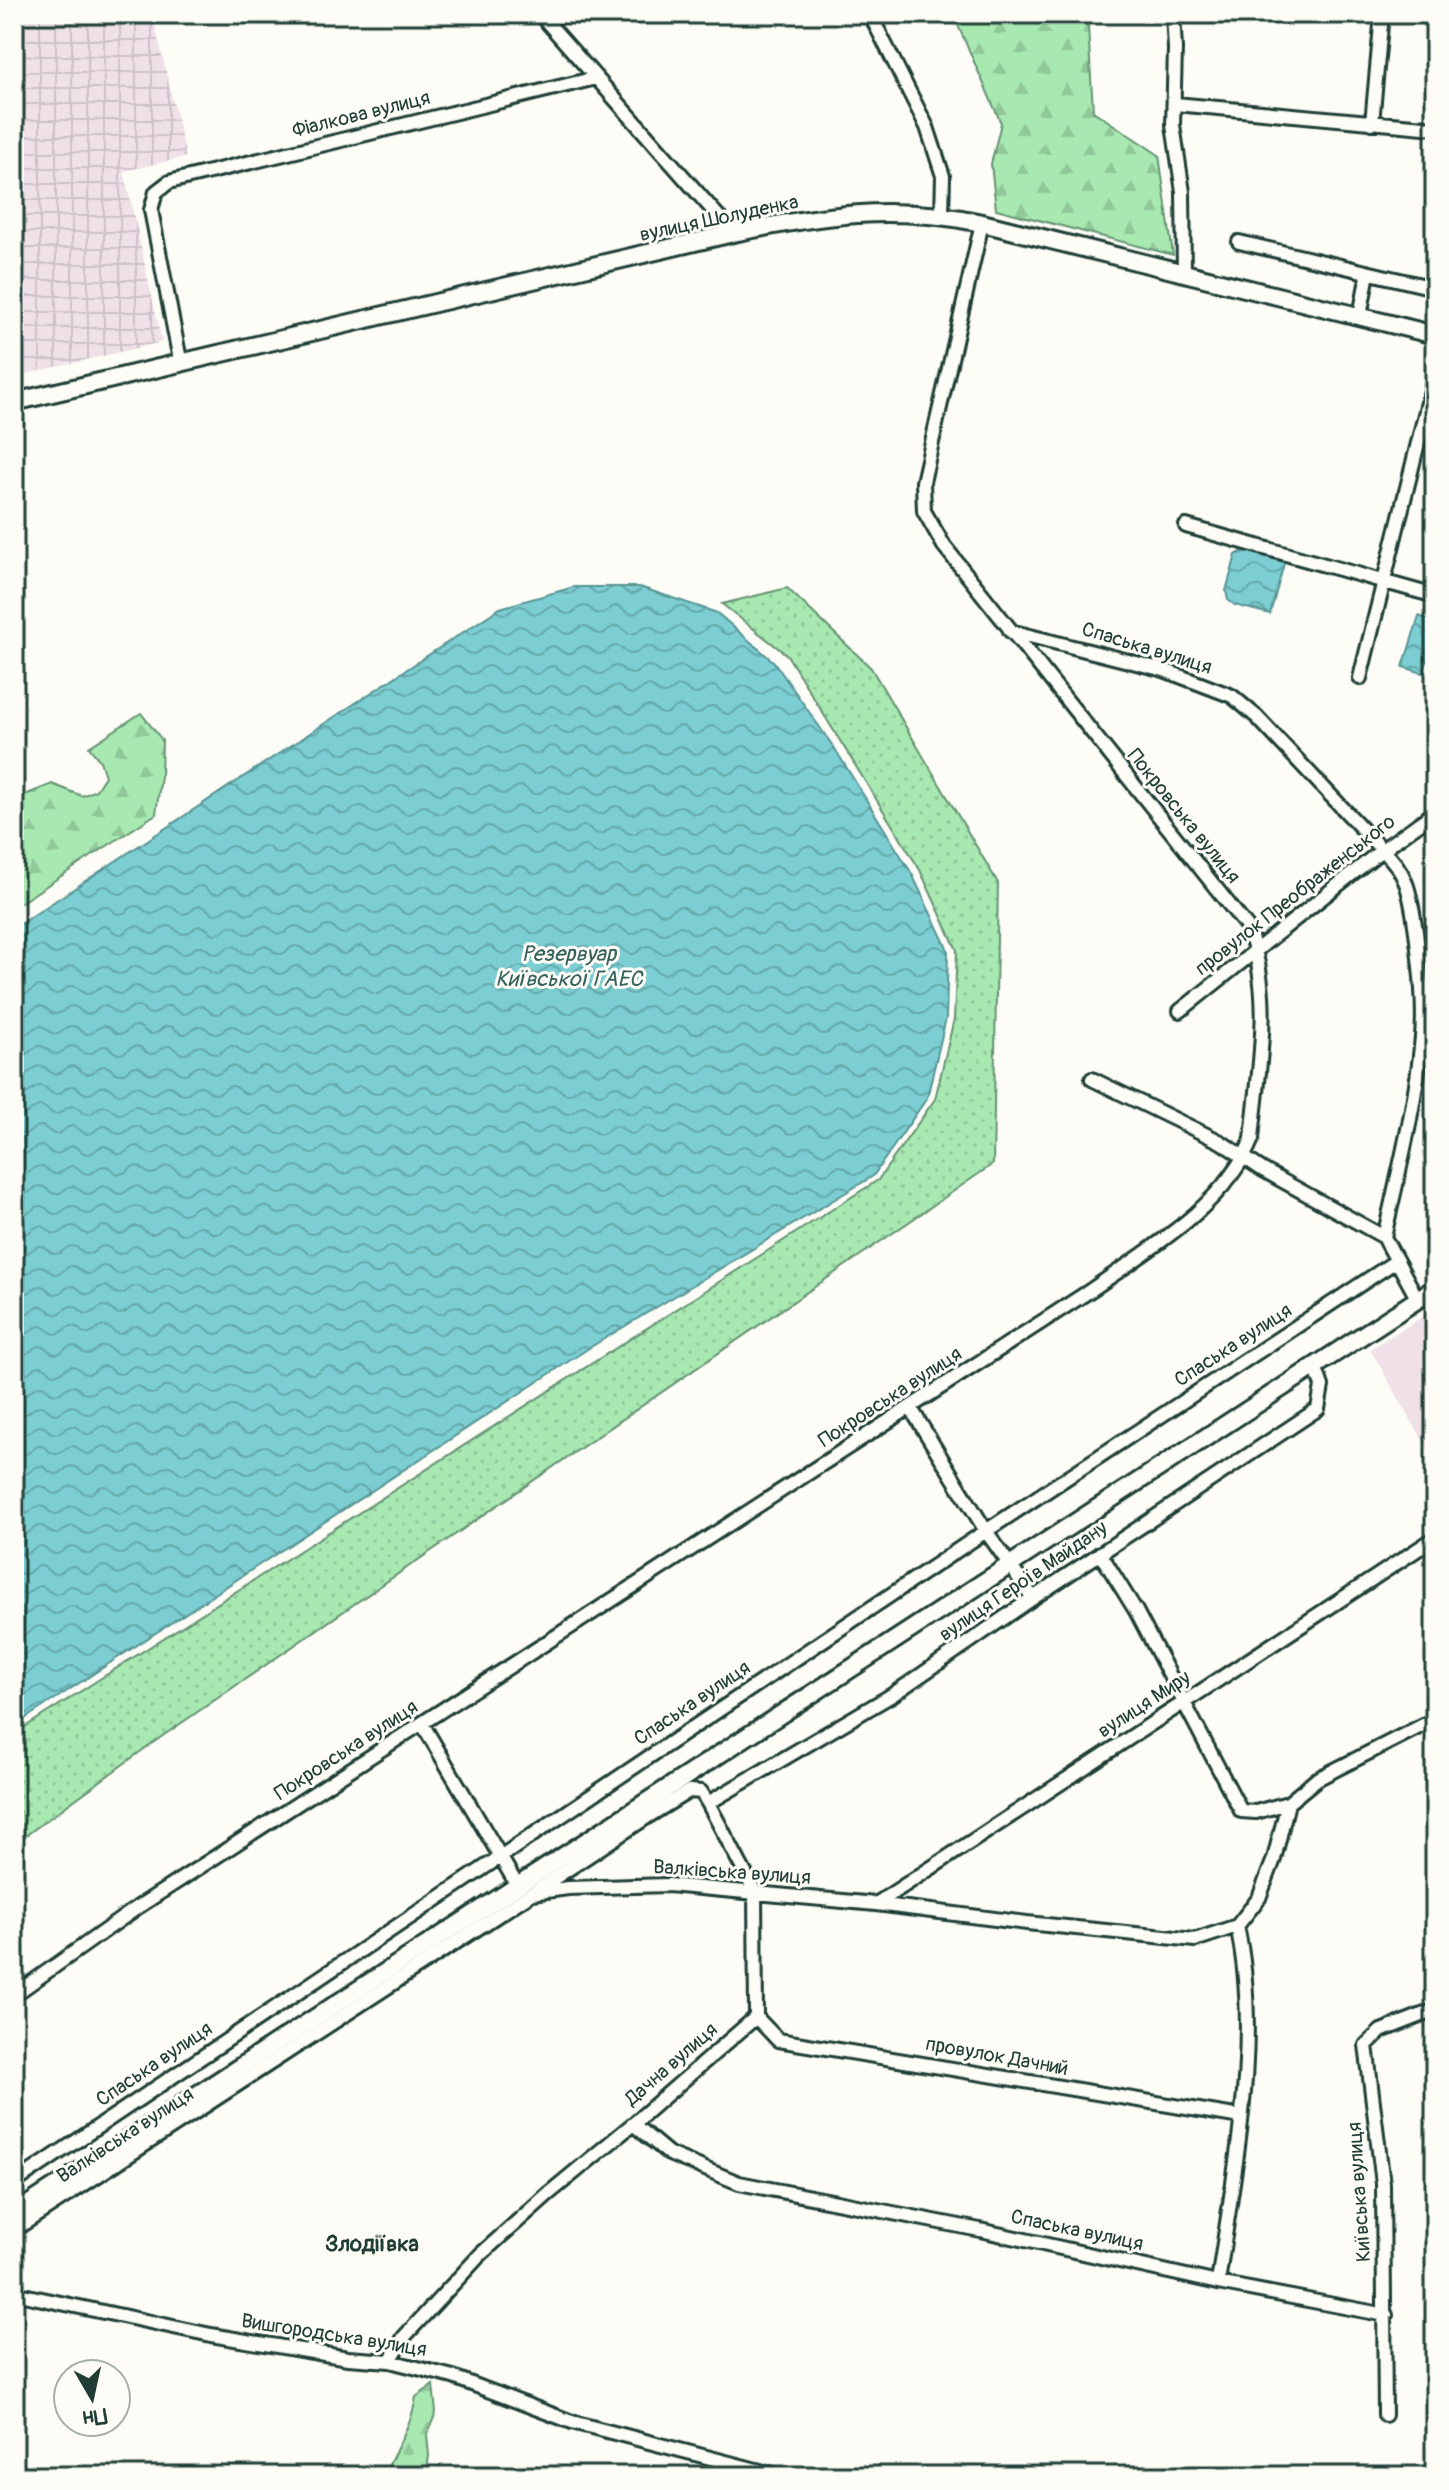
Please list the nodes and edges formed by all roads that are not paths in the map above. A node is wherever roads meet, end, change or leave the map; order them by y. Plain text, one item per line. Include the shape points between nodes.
1 (540, 14) edge
2 (870, 14) edge
3 (1173, 14) edge
4 (1382, 14) edge
5 (596, 78) junction
6 (1175, 104) junction
7 (1372, 123) junction
8 (1435, 128) edge
9 (942, 214) junction
10 (982, 223) junction
11 (733, 233) junction
12 (1239, 242) dead end
13 (1184, 272) junction
14 (1368, 273) junction
15 (1434, 288) edge
16 (1360, 316) junction
17 (1435, 335) edge
18 (181, 365) junction
19 (1435, 374) edge
20 (14, 402) edge
21 (1186, 526) dead end
22 (1384, 583) junction
23 (1435, 596) edge
24 (1010, 631) junction
25 (1360, 678) dead end
26 (1435, 812) edge
27 (1382, 850) junction
28 (1257, 951) junction
29 (1180, 1011) dead end
30 (1092, 1079) dead end
31 (1245, 1156) junction
32 (1384, 1237) junction
33 (1396, 1261) junction
34 (1435, 1288) edge
35 (1418, 1300) junction
36 (1315, 1366) junction
37 (910, 1407) junction
38 (986, 1531) junction
39 (1435, 1538) edge
40 (1100, 1553) junction
41 (1010, 1566) junction
42 (1033, 1598) junction
43 (1184, 1701) junction
44 (1435, 1719) edge
45 (423, 1725) junction
46 (708, 1803) junction
47 (1288, 1803) junction
48 (644, 1811) junction
49 (499, 1856) junction
50 (525, 1889) junction
51 (755, 1892) junction
52 (876, 1904) junction
53 (1237, 1926) junction
54 (14, 1995) edge
55 (1435, 2010) edge
56 (756, 2017) junction
57 (1241, 2117) junction
58 (633, 2124) junction
59 (14, 2183) edge
60 (57, 2194) junction
61 (14, 2214) edge
62 (14, 2230) edge
63 (1218, 2283) junction
64 (14, 2293) edge
65 (1386, 2315) junction
66 (390, 2361) junction
67 (1385, 2415) dead end
68 (780, 2476) edge

1 - 5 street
2 - 9 street via 927,127 943,176
3 - 6 street
4 - 7 street
5 - 11 street
5 - 18 street, Фіалкова вулиця via 169,182 156,192 151,210
6 - 7 street
6 - 13 street
7 - 8 street
9 - 10 street, вулиця Шолуденка
9 - 11 street, вулиця Шолуденка via 854,213
10 - 13 street, вулиця Шолуденка
10 - 24 street, Покровська вулиця via 923,482 924,511
11 - 18 street, вулиця Шолуденка
12 - 14 street
13 - 16 street, вулиця Шолуденка
14 - 15 street
14 - 16 street
16 - 17 street, вулиця Шолуденка
18 - 20 street, вулиця Шолуденка
19 - 22 street
21 - 22 street
22 - 23 street
22 - 25 street
24 - 27 street, Спаська вулиця via 1164,670 1232,696
24 - 28 street, Покровська вулиця via 1247,927
26 - 27 street, провулок Преображенського
27 - 28 street, провулок Преображенського
27 - 32 street, Спаська вулиця via 1410,887 1422,1035
28 - 29 street, провулок Преображенського
28 - 31 street, Покровська вулиця via 1264,998 1252,1139
30 - 31 street
31 - 32 street
31 - 37 street, Покровська вулиця via 1228,1183 1157,1244
32 - 33 street
33 - 35 street
33 - 38 street, Спаська вулиця
34 - 35 street
35 - 36 street
36 - 40 street, вулиця Героїв Майдану via 1322,1386 1318,1409
36 - 41 street
37 - 38 street
37 - 45 street, Покровська вулиця
38 - 41 street
38 - 49 street, Спаська вулиця
39 - 43 street, вулиця Миру
40 - 42 street, вулиця Героїв Майдану
40 - 43 street
41 - 42 street
41 - 48 street
42 - 46 street, вулиця Героїв Майдану via 892,1695
43 - 47 street via 1241,1811
43 - 52 street, вулиця Миру
44 - 47 street via 1317,1779
45 - 49 street
45 - 54 street, Покровська вулиця via 138,1907
46 - 48 street via 701,1792 689,1791
46 - 51 street
47 - 53 street via 1259,1898
48 - 50 street
49 - 50 street
49 - 59 street, Спаська вулиця
50 - 51 street, Валківська вулиця via 668,1885
50 - 60 street
51 - 52 street, Валківська вулиця
51 - 56 street
52 - 53 street, Валківська вулиця via 1195,1940
53 - 57 street via 1246,1996
55 - 65 street, Київська вулиця via 1381,2031 1366,2045 1383,2184
56 - 57 street, провулок Дачний via 778,2040
56 - 58 street, Дачна вулиця
57 - 63 street
58 - 63 street, Спаська вулиця via 669,2154 739,2183
58 - 66 street, Дачна вулиця via 480,2255 404,2337
60 - 61 street
60 - 62 street, Валківська вулиця
63 - 65 street, Спаська вулиця
64 - 66 street, Вишгородська вулиця via 211,2335
65 - 67 street, Київська вулиця
66 - 68 street, Вишгородська вулиця via 453,2377 572,2422

